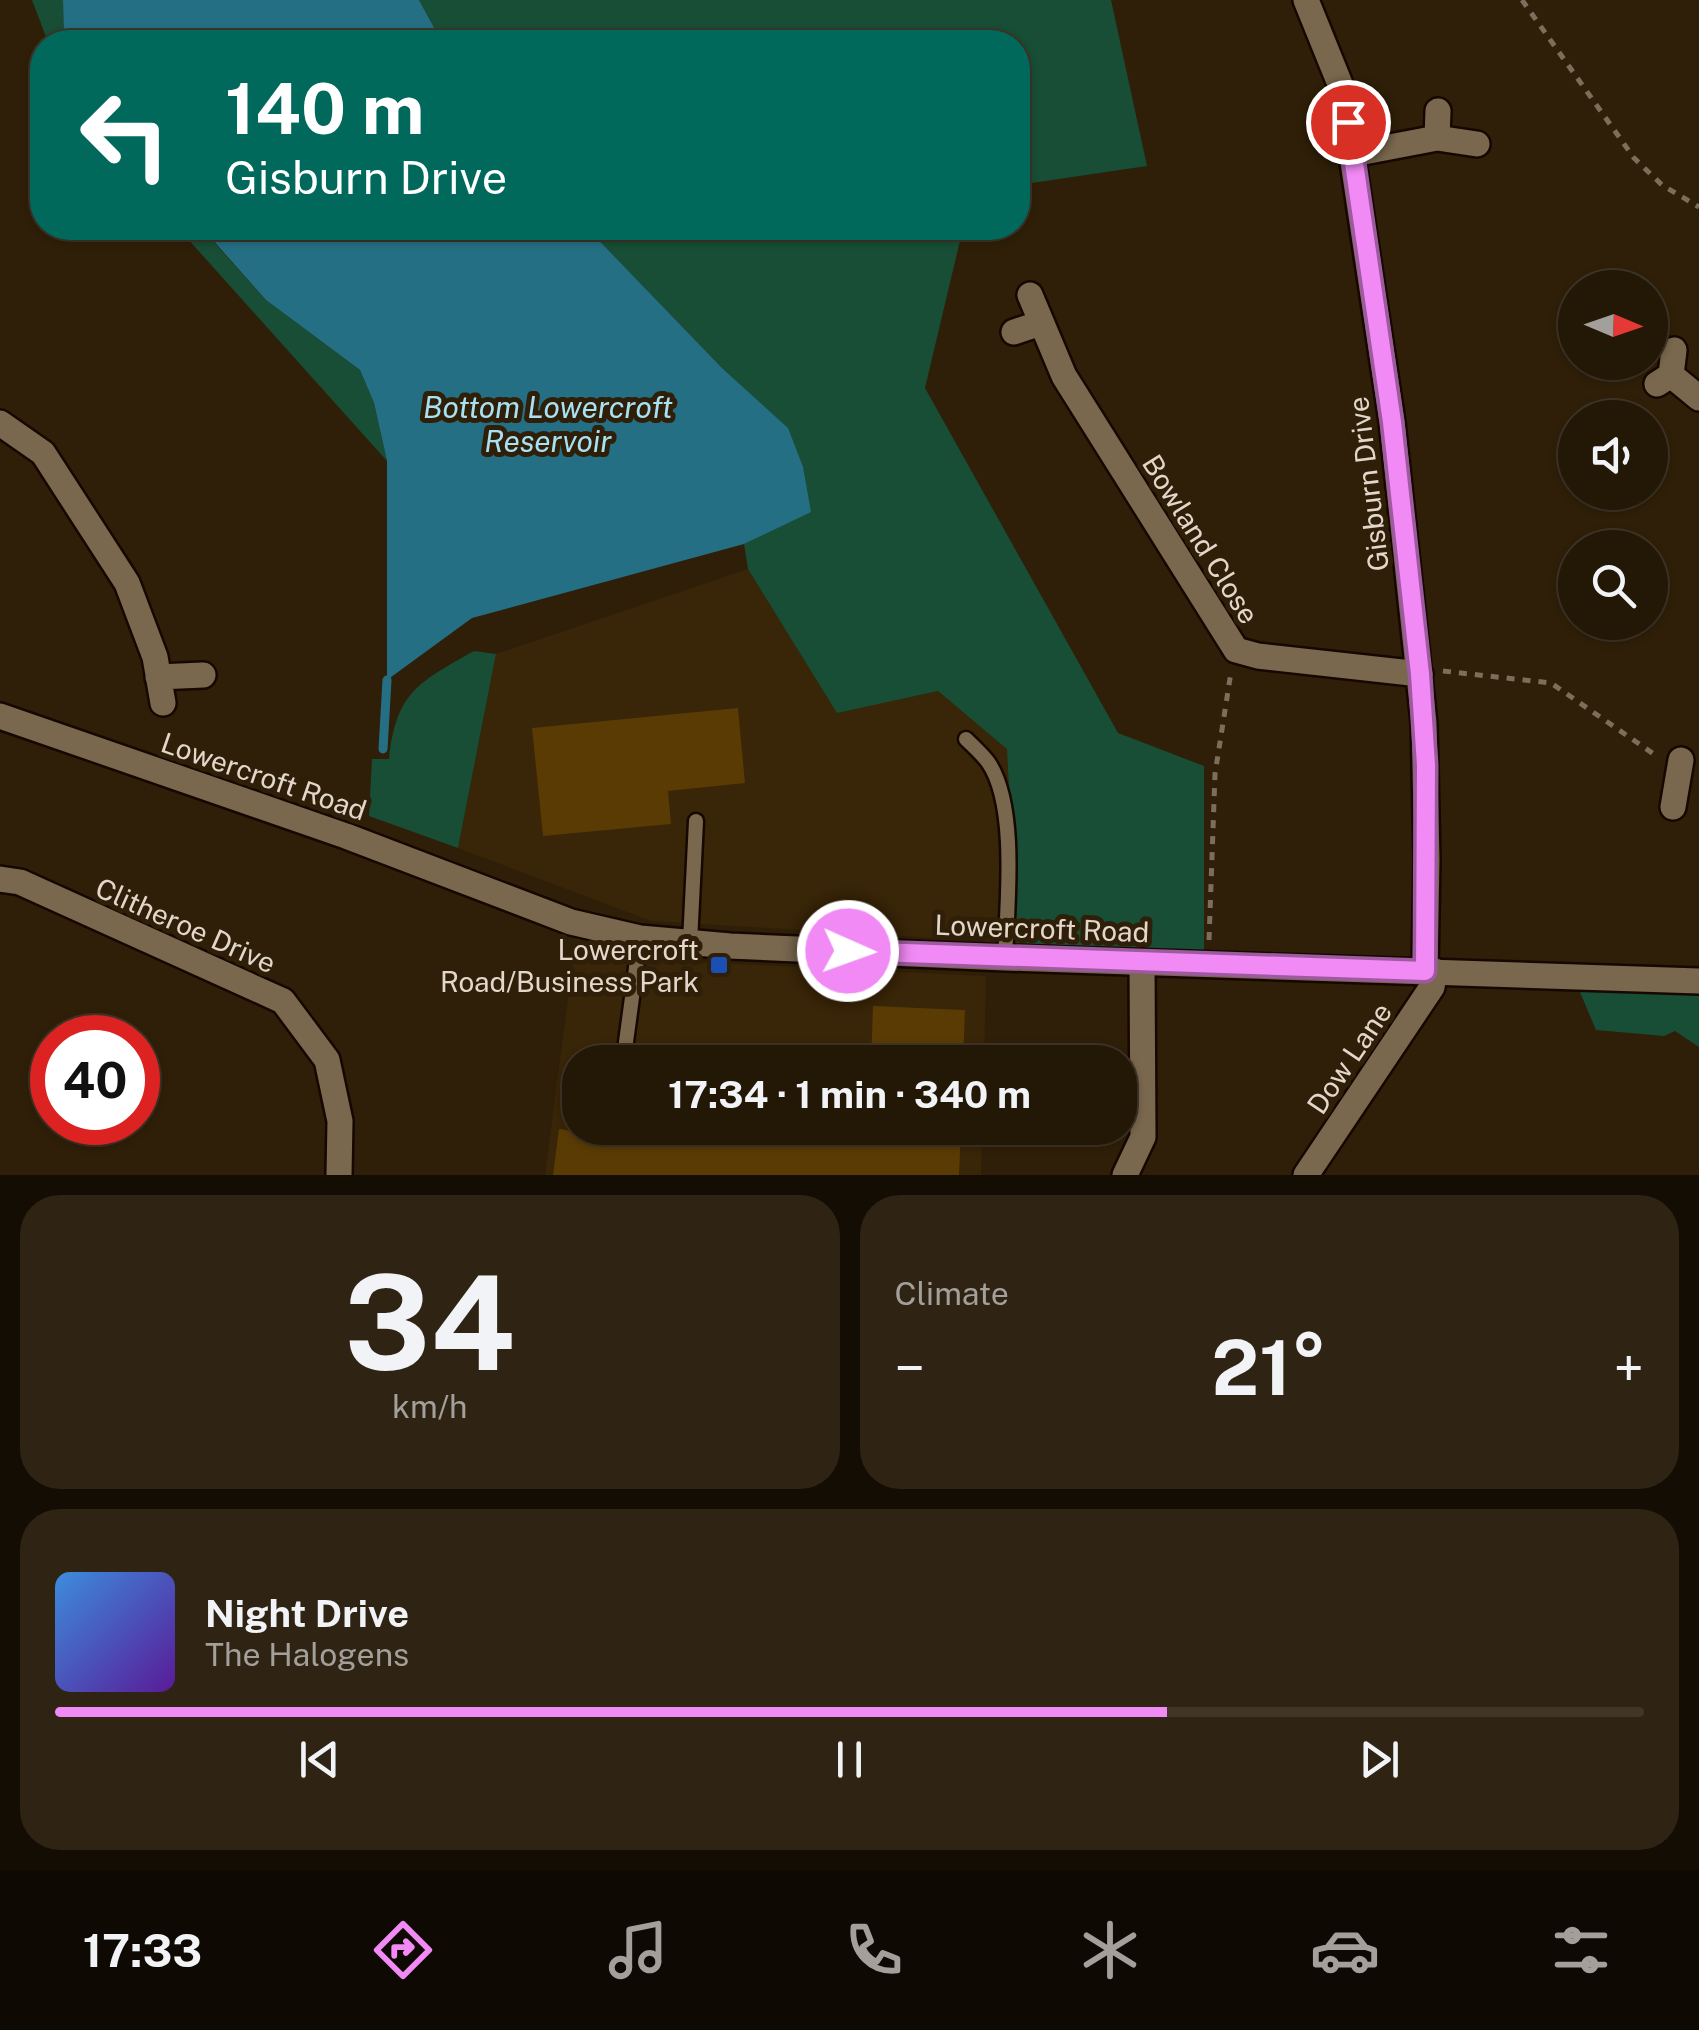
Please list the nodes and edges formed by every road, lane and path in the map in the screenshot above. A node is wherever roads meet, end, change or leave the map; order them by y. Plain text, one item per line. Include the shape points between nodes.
1 (1306, 0) edge
2 (1522, 0) edge
3 (1438, 110) dead end
4 (1437, 138) junction
5 (1477, 144) dead end
6 (1353, 154) junction
7 (1699, 208) edge
8 (1030, 295) dead end
9 (1041, 323) junction
10 (1014, 332) dead end
11 (1668, 370) dead end
12 (1699, 398) edge
13 (0, 424) edge
14 (1242, 652) junction
15 (1420, 674) junction
16 (203, 675) dead end
17 (0, 716) edge
18 (966, 739) dead end
19 (1682, 782) edge
20 (696, 821) dead end
21 (0, 879) edge
22 (640, 938) junction
23 (690, 942) junction
24 (1004, 958) junction
25 (1142, 962) junction
26 (1208, 964) junction
27 (1430, 971) junction
28 (1699, 981) edge
29 (626, 1045) edge
30 (339, 1175) edge
31 (1125, 1175) edge
32 (1306, 1175) edge

1 - 6 street, Gisburn Drive via 1342,88
2 - 7 path via 1634,158
3 - 4 street
4 - 5 street
4 - 6 street
6 - 15 street, Gisburn Drive
8 - 9 street, Bowland Close
9 - 10 street
9 - 14 street, Bowland Close via 1064,376 1225,636
11 - 12 street
13 - 16 street via 42,453 127,583 161,690
14 - 15 street, Bowland Close
14 - 26 path via 1231,672 1214,774
15 - 19 path via 1551,682
15 - 27 street, Gisburn Drive
17 - 22 street, Lowercroft Road via 571,922
18 - 24 lane via 988,761 1004,810
20 - 23 lane
21 - 30 street, Clitheroe Drive via 20,882 282,1001 327,1060 340,1121
22 - 23 street, Lowercroft Road
22 - 29 lane
23 - 24 street, Lowercroft Road
24 - 25 street, Lowercroft Road
25 - 26 street, Lowercroft Road
25 - 31 street via 1143,1137
26 - 27 street, Lowercroft Road
27 - 28 street, Lowercroft Road
27 - 32 street, Dow Lane via 1432,987

